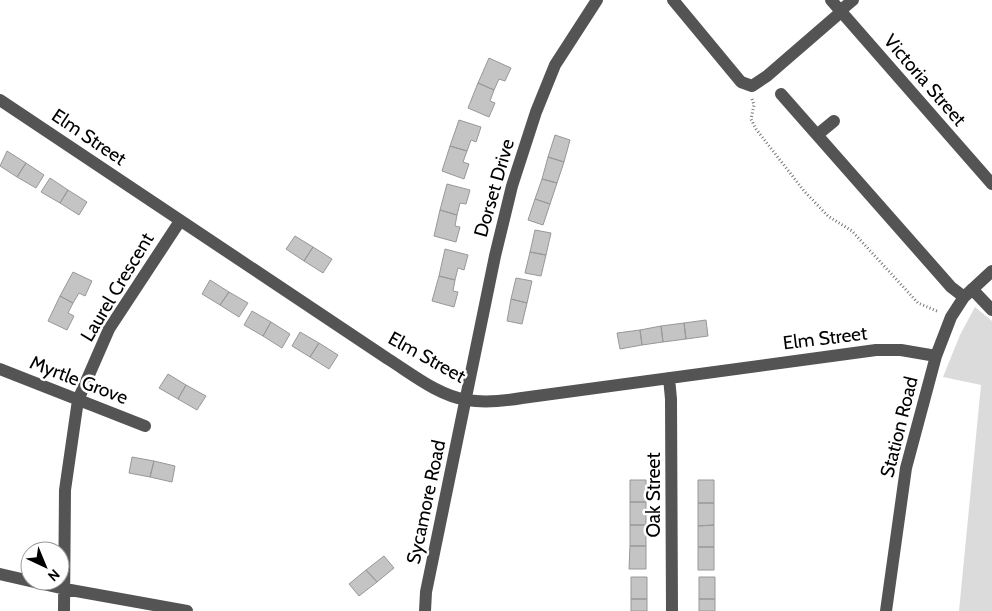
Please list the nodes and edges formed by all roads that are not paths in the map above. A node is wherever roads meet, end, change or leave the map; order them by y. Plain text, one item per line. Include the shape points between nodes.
1 (597, 0) edge
2 (673, 0) edge
3 (831, 0) edge
4 (853, 0) edge
5 (841, 11) junction
6 (780, 94) dead end
7 (0, 100) edge
8 (834, 121) dead end
9 (817, 135) junction
10 (992, 184) edge
11 (180, 221) junction
12 (992, 271) edge
13 (968, 293) junction
14 (992, 310) edge
15 (936, 356) junction
16 (0, 369) edge
17 (668, 378) junction
18 (78, 400) junction
19 (467, 400) junction
20 (145, 426) dead end
21 (65, 541) edge
22 (0, 574) edge
23 (20, 579) edge
24 (70, 590) edge
25 (65, 591) edge
26 (64, 611) edge
27 (187, 611) edge
28 (425, 611) edge
29 (672, 611) edge
30 (886, 611) edge

1 - 19 street, Dorset Drive via 555,65 536,112 512,186 495,256
2 - 5 street via 741,82 752,86 768,76
3 - 5 street, Victoria Street
4 - 5 street
5 - 10 street, Victoria Street
6 - 9 street
7 - 11 street, Elm Street
8 - 9 street
9 - 13 street via 951,287
11 - 18 street, Laurel Crescent via 109,329
11 - 19 street, Elm Street via 402,368 434,387
12 - 13 street, Station Road
13 - 14 street
13 - 15 street, Station Road via 951,317
15 - 17 street, Elm Street via 876,350
15 - 30 street, Station Road via 906,468
16 - 18 street, Myrtle Grove
17 - 19 street, Elm Street via 502,401
17 - 29 street, Oak Street via 671,399
18 - 20 street, Myrtle Grove
18 - 21 street, Laurel Crescent via 65,490
19 - 28 street, Sycamore Road via 426,592
22 - 23 street
24 - 27 street
25 - 26 street, Laurel Crescent

